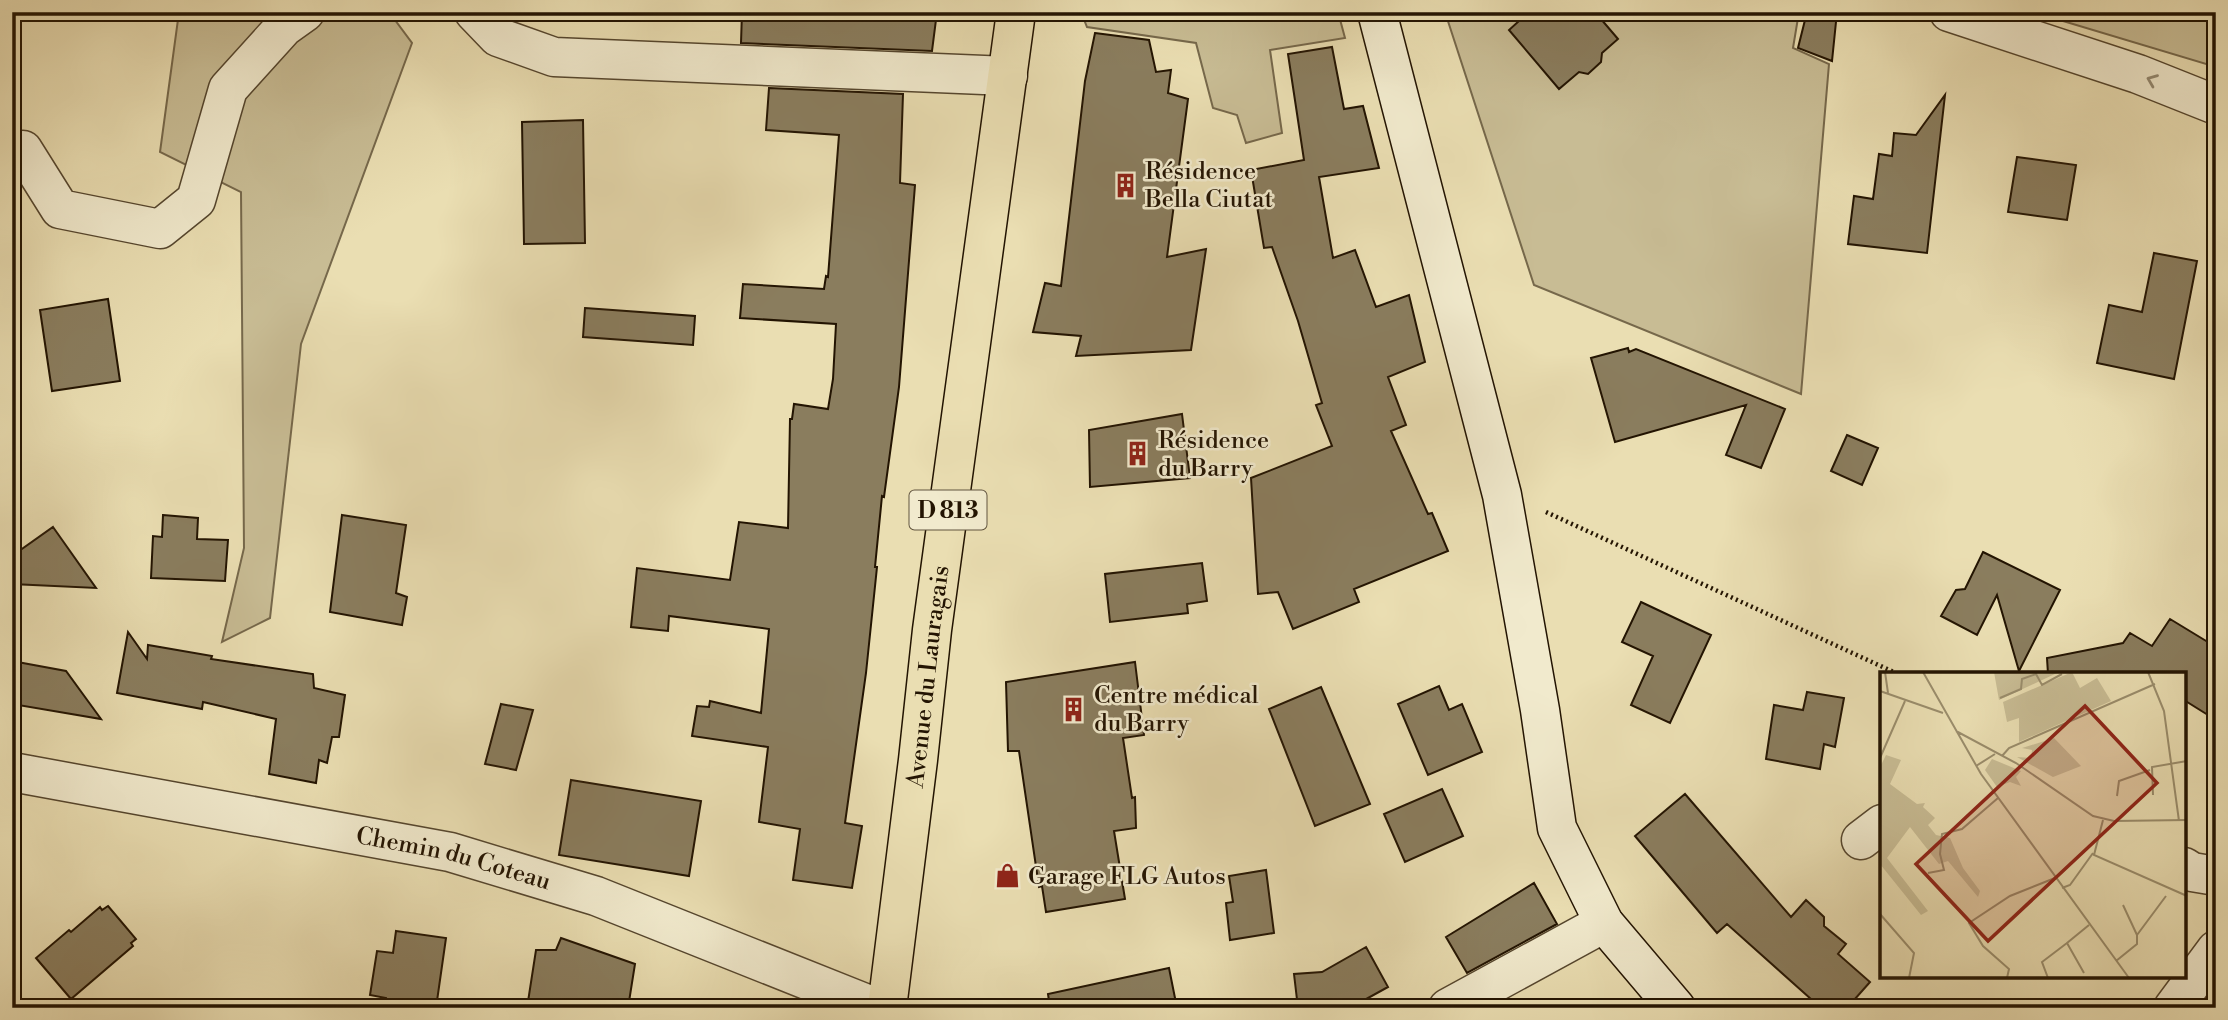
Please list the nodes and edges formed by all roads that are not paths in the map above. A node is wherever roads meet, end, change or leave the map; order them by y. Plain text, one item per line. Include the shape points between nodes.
1 (305, 12) edge
2 (474, 12) edge
3 (1016, 12) edge
4 (1377, 12) edge
5 (1949, 12) edge
6 (1008, 76) junction
7 (2216, 105) edge
8 (23, 150) dead end
9 (12, 772) edge
10 (2186, 868) edge
11 (2216, 876) edge
12 (1604, 923) junction
13 (2216, 950) edge
14 (877, 1008) edge
15 (887, 1008) edge
16 (1448, 1008) edge
17 (1676, 1008) edge
18 (2173, 1008) edge

1 - 8 street via 284,27 228,89 196,201 160,229 60,209
2 - 6 street via 498,37 554,57
3 - 6 main road, Avenue du Lauragais / D 813
4 - 12 street via 1502,495 1557,828
7 -> 5 street
6 - 15 main road, Avenue du Lauragais / D 813 via 932,630
9 - 14 street, Chemin du Coteau via 450,852 596,896
10 - 11 street
12 - 16 street
12 - 17 street
13 - 18 street

